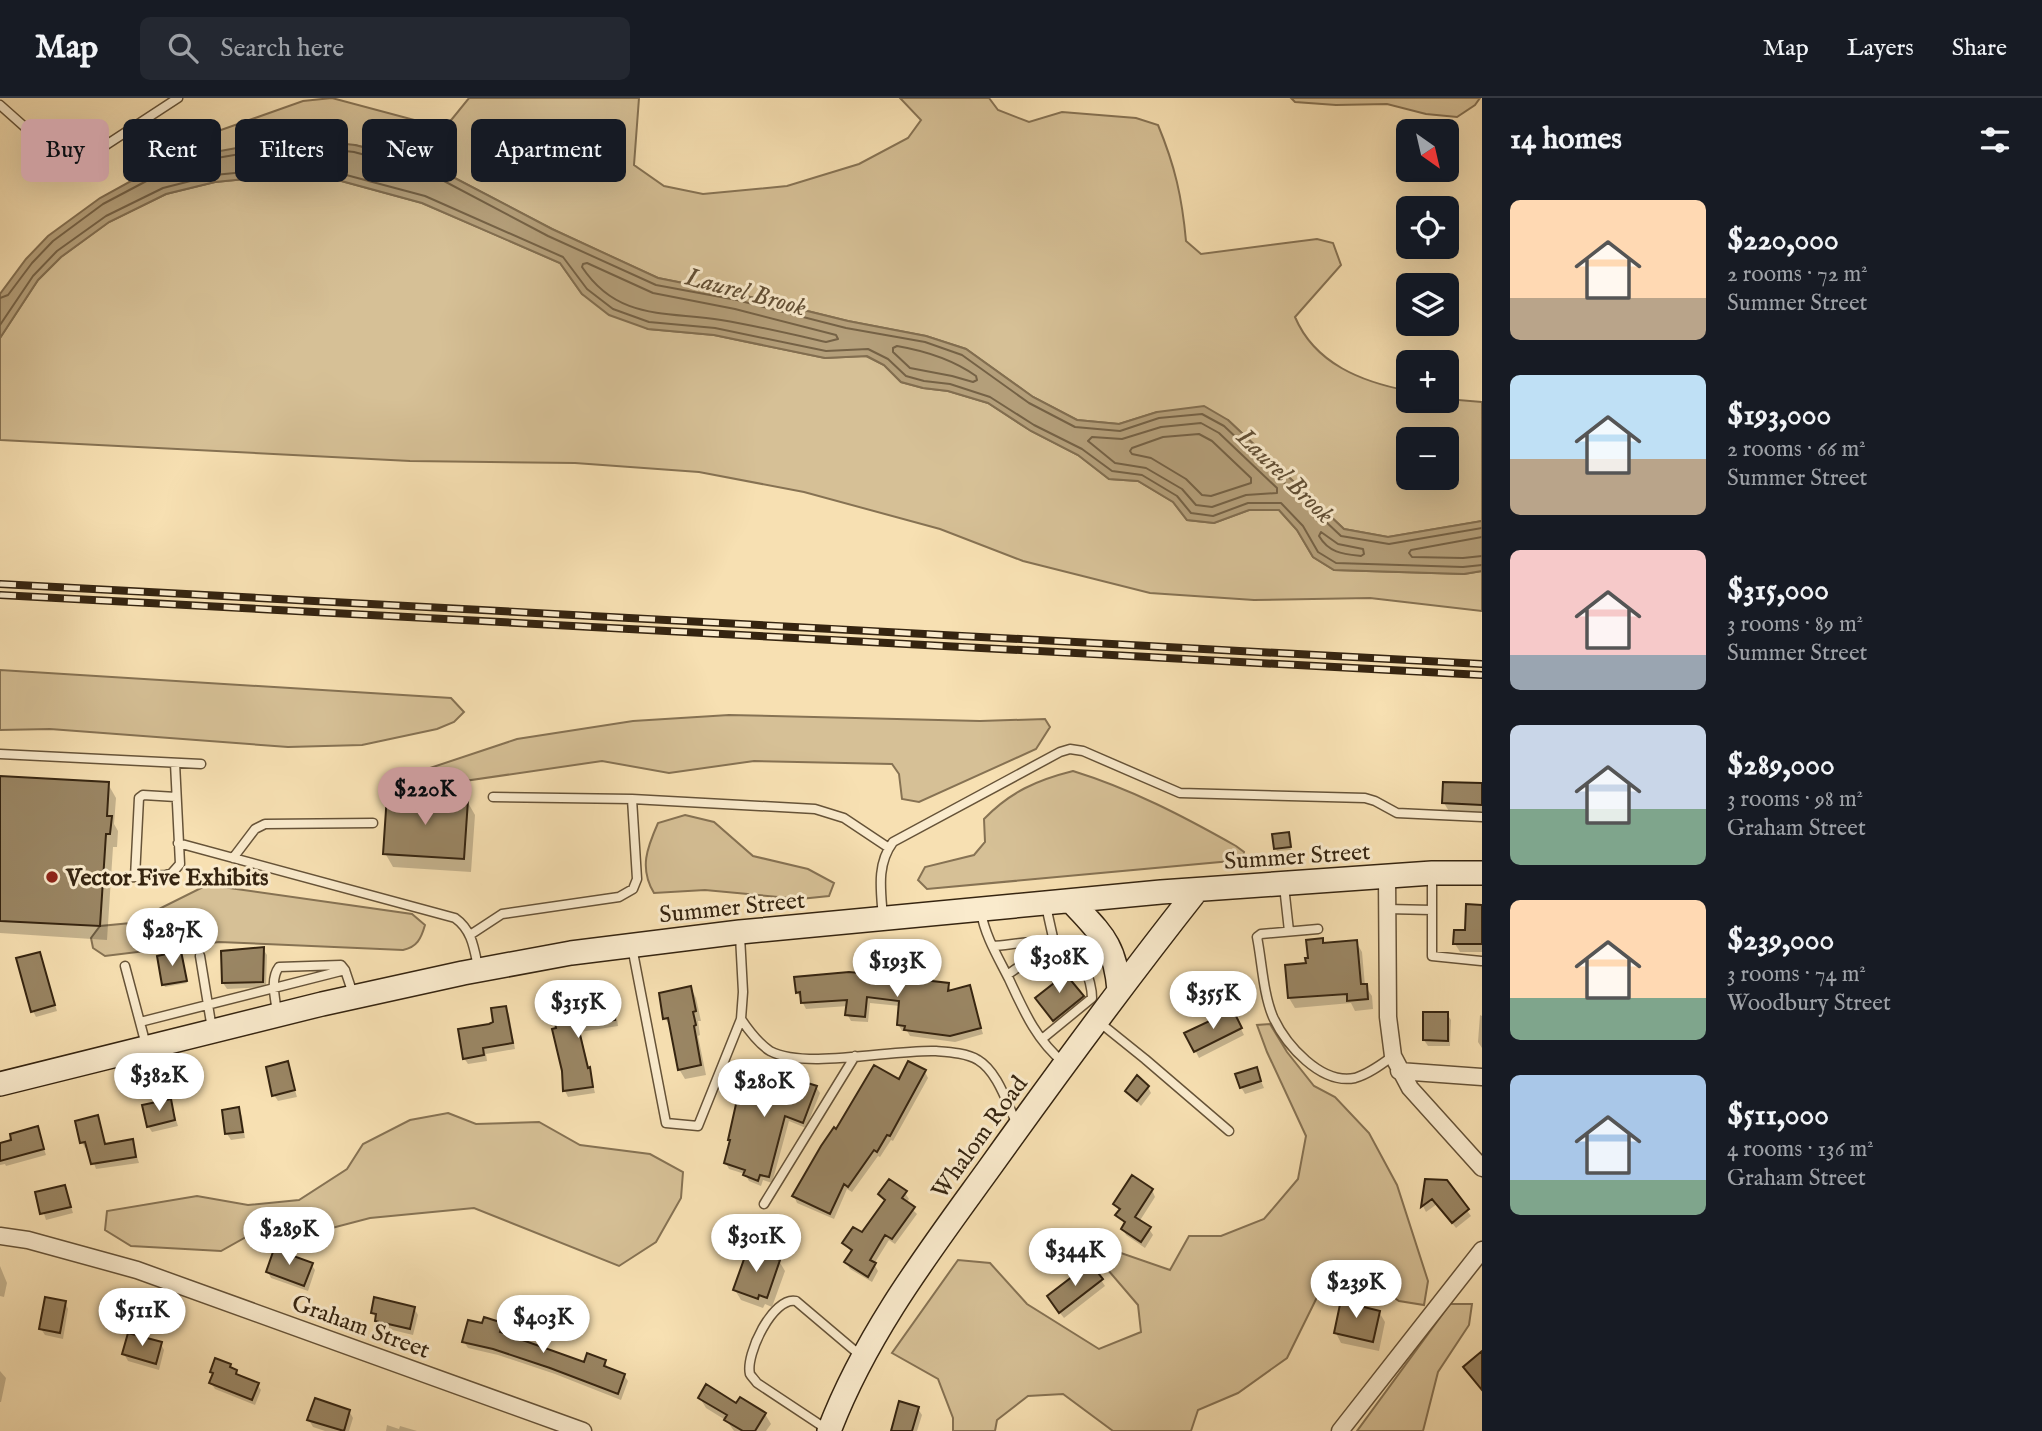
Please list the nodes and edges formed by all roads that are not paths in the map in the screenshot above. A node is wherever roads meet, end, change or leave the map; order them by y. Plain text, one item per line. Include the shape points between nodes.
1 (178, 98) edge
2 (0, 105) edge
3 (0, 754) edge
4 (175, 763) junction
5 (201, 764) dead end
6 (176, 797) junction
7 (493, 797) dead end
8 (632, 799) junction
9 (1482, 817) edge
10 (373, 823) dead end
11 (178, 843) junction
12 (889, 848) junction
13 (233, 858) junction
14 (1432, 873) junction
15 (1482, 873) edge
16 (1387, 876) junction
17 (135, 877) junction
18 (121, 878) dead end
19 (1284, 883) junction
20 (1197, 890) junction
21 (1071, 901) junction
22 (1045, 903) junction
23 (980, 909) junction
24 (1387, 909) junction
25 (1432, 910) junction
26 (883, 918) junction
27 (1318, 929) dead end
28 (1289, 931) junction
29 (740, 932) junction
30 (470, 935) junction
31 (1054, 942) junction
32 (632, 945) junction
33 (993, 946) junction
34 (200, 956) dead end
35 (1482, 961) edge
36 (125, 966) dead end
37 (345, 970) junction
38 (479, 970) junction
39 (1007, 975) junction
40 (274, 988) junction
41 (354, 997) junction
42 (1104, 1003) junction
43 (207, 1005) junction
44 (278, 1015) junction
45 (741, 1019) junction
46 (140, 1022) junction
47 (212, 1031) junction
48 (1042, 1039) junction
49 (147, 1047) junction
50 (855, 1056) junction
51 (1065, 1064) junction
52 (1396, 1064) junction
53 (1482, 1077) edge
54 (0, 1084) edge
55 (1019, 1127) junction
56 (1229, 1132) dead end
57 (1482, 1168) edge
58 (764, 1204) dead end
59 (0, 1236) edge
60 (1482, 1250) edge
61 (864, 1358) junction
62 (583, 1431) edge
63 (829, 1431) edge
64 (1340, 1431) edge

1 - 2 lane via 74,166 62,161
3 - 4 lane
4 - 5 lane
4 - 6 lane
6 - 11 lane
6 - 17 lane via 139,798
7 - 8 lane
8 - 12 lane via 815,809 844,818
8 - 30 lane via 637,879 629,893 502,914
9 - 12 lane via 1397,813 1365,798 1180,793 1070,749
10 - 13 lane via 265,824 255,829
11 - 13 lane
11 - 17 lane via 180,864 172,873
12 - 26 lane via 880,875
13 - 30 lane via 455,918
14 - 15 main road, Summer Street
14 - 16 main road, Summer Street
14 - 25 lane
16 - 19 main road, Summer Street
16 - 24 street
17 - 18 lane
19 - 20 main road, Summer Street
19 - 28 lane
20 - 21 main road, Summer Street
20 - 42 main road, Whalom Road
21 - 22 main road, Summer Street
21 - 42 main road via 1106,940 1117,964
22 - 23 main road, Summer Street
22 - 31 lane
23 - 26 main road, Summer Street
23 - 33 lane
24 - 25 lane
24 - 52 street via 1388,1017
25 - 35 lane via 1433,956
26 - 29 main road, Summer Street
27 - 28 lane
28 - 52 lane via 1257,937 1270,1007 1288,1041 1320,1071 1342,1078
29 - 32 main road, Summer Street
29 - 45 lane
30 - 38 lane
31 - 33 lane
31 - 39 lane
31 - 42 lane via 1072,949
32 - 38 main road, Summer Street
32 - 45 lane via 666,1123 698,1126
33 - 39 lane
34 - 43 lane
36 - 46 lane
37 - 40 lane
37 - 40 lane via 341,965 279,967
37 - 41 lane
38 - 41 main road, Summer Street
39 - 48 lane
40 - 43 lane
40 - 44 lane
41 - 44 main road, Summer Street
42 - 48 lane
42 - 51 main road, Whalom Road
42 - 56 lane via 1145,1059
43 - 46 lane
43 - 47 lane
44 - 47 main road, Summer Street
45 - 50 lane via 763,1045 780,1055 801,1060
46 - 49 lane
47 - 49 main road, Summer Street
48 - 51 lane
49 - 54 main road, Summer Street
50 - 55 lane via 925,1051 971,1056 992,1075
50 - 58 lane
51 - 55 main road, Whalom Road
52 - 53 street
52 - 57 street via 1425,1107
55 - 61 main road, Whalom Road via 908,1280
59 - 62 street, Graham Street via 137,1270
60 - 64 street
61 - 63 main road, Whalom Road
61 - 63 lane via 796,1301 781,1303 768,1318 754,1348 750,1375

